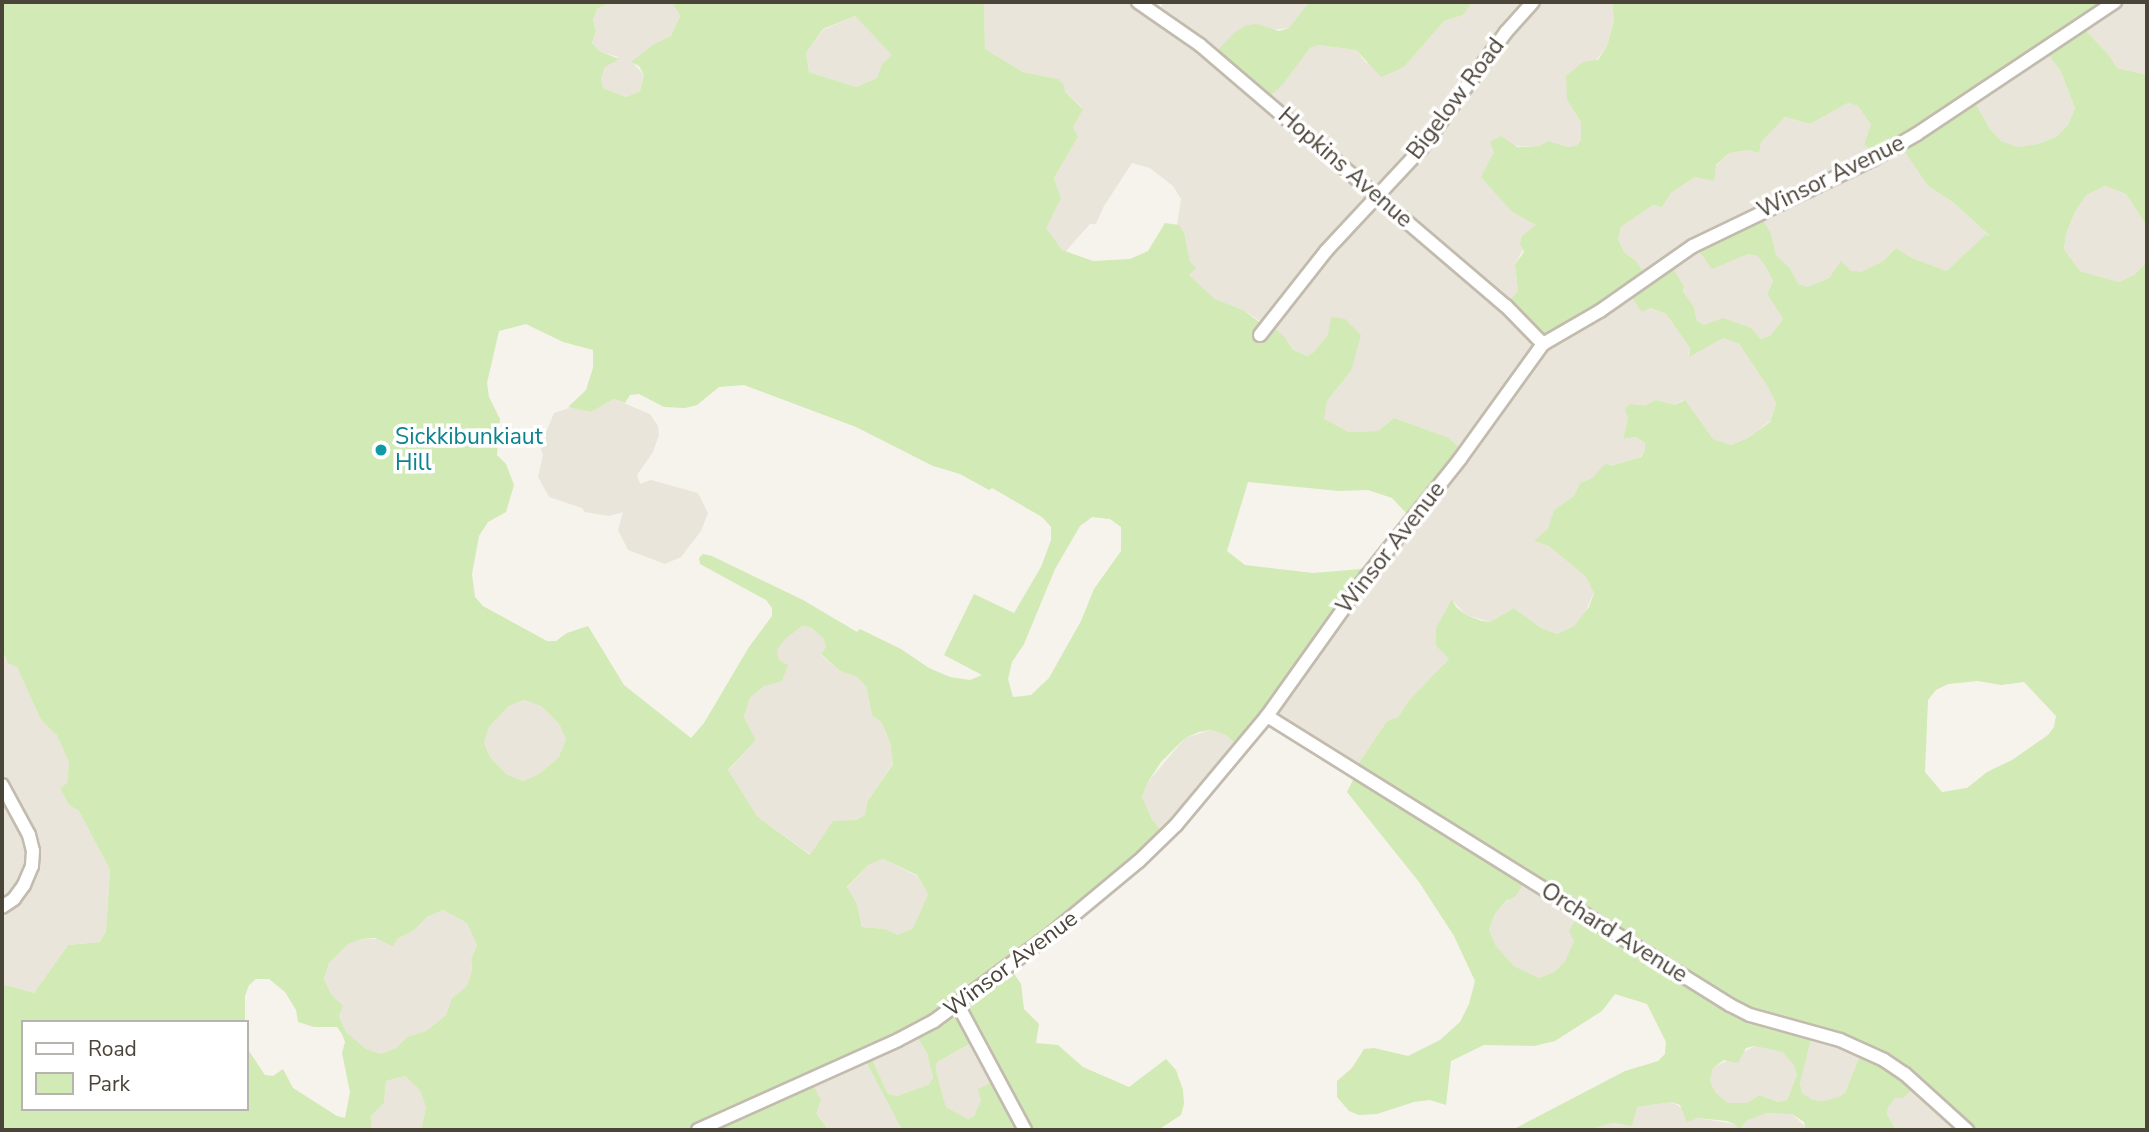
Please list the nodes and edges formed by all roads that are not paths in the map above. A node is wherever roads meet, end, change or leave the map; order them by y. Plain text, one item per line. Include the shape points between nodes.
1 (1138, 2) edge
2 (1533, 2) edge
3 (2115, 2) edge
4 (1378, 196) junction
5 (1259, 335) dead end
6 (1543, 344) junction
7 (1267, 716) junction
8 (2, 785) edge
9 (2, 907) edge
10 (958, 1004) junction
11 (698, 1130) edge
12 (1026, 1130) edge
13 (1967, 1130) edge

1 - 4 street, Hopkins Avenue via 1200,45
2 - 4 street, Bigelow Road via 1421,149
3 - 6 street, Winsor Avenue via 1917,134 1693,246 1600,311
4 - 5 street, Bigelow Road via 1296,286
4 - 6 street, Hopkins Avenue via 1506,306
6 - 7 street, Winsor Avenue
7 - 10 street, Winsor Avenue via 1176,825 1139,861 1093,902
7 - 13 street, Orchard Avenue via 1730,1005 1782,1026 1840,1040 1884,1060
8 - 9 street via 33,851 24,885
10 - 11 street, Winsor Avenue via 898,1040
10 - 12 street

